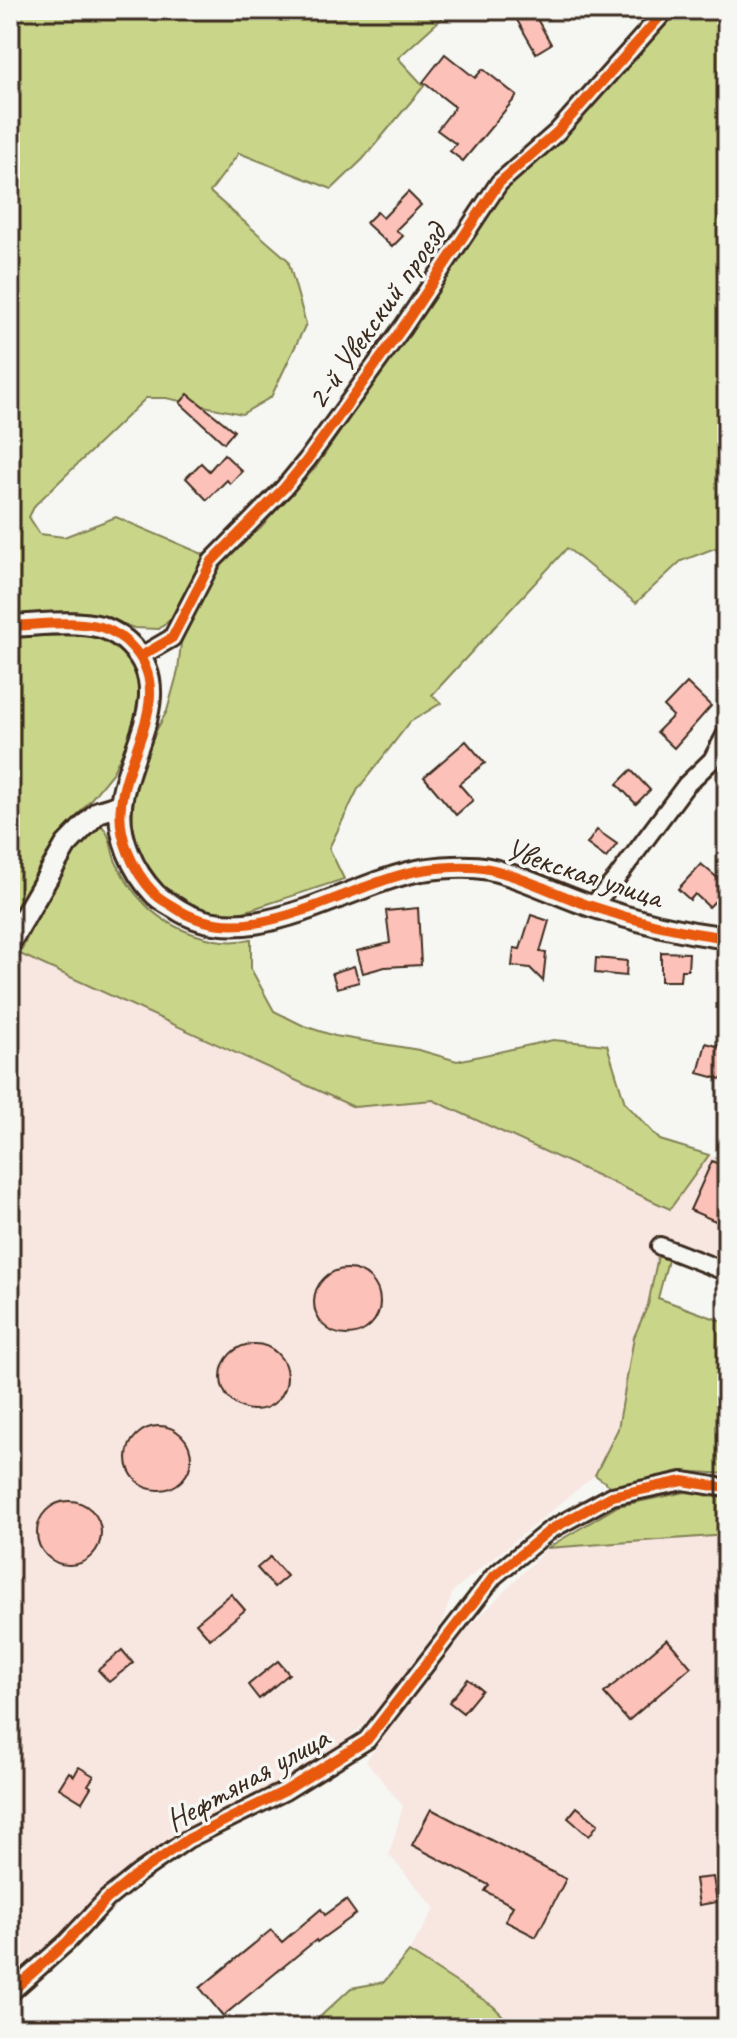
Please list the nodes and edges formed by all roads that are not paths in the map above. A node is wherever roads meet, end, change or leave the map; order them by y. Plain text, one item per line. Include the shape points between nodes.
1 (666, 10) edge
2 (10, 626) edge
3 (141, 656) junction
4 (727, 732) edge
5 (121, 805) junction
6 (592, 906) junction
7 (727, 938) edge
8 (10, 942) edge
9 (660, 1246) dead end
10 (727, 1272) edge
11 (727, 1488) edge
12 (10, 1993) edge

1 - 3 street, 2-й Увекский проезд via 557,132 499,183 307,460 212,561 172,638
2 - 3 street via 103,627
3 - 5 street via 153,685
4 - 6 street via 712,760 686,785
5 - 6 street, Увекская улица via 130,857 155,894 182,913 210,923 242,925 272,919 421,870 455,867 490,869
5 - 8 street via 98,812 66,845
6 - 7 street, Увекская улица
9 - 10 street
11 - 12 street, Нефтяная улица via 683,1481 612,1496 550,1530 494,1576 367,1740 285,1791 188,1839 139,1873

